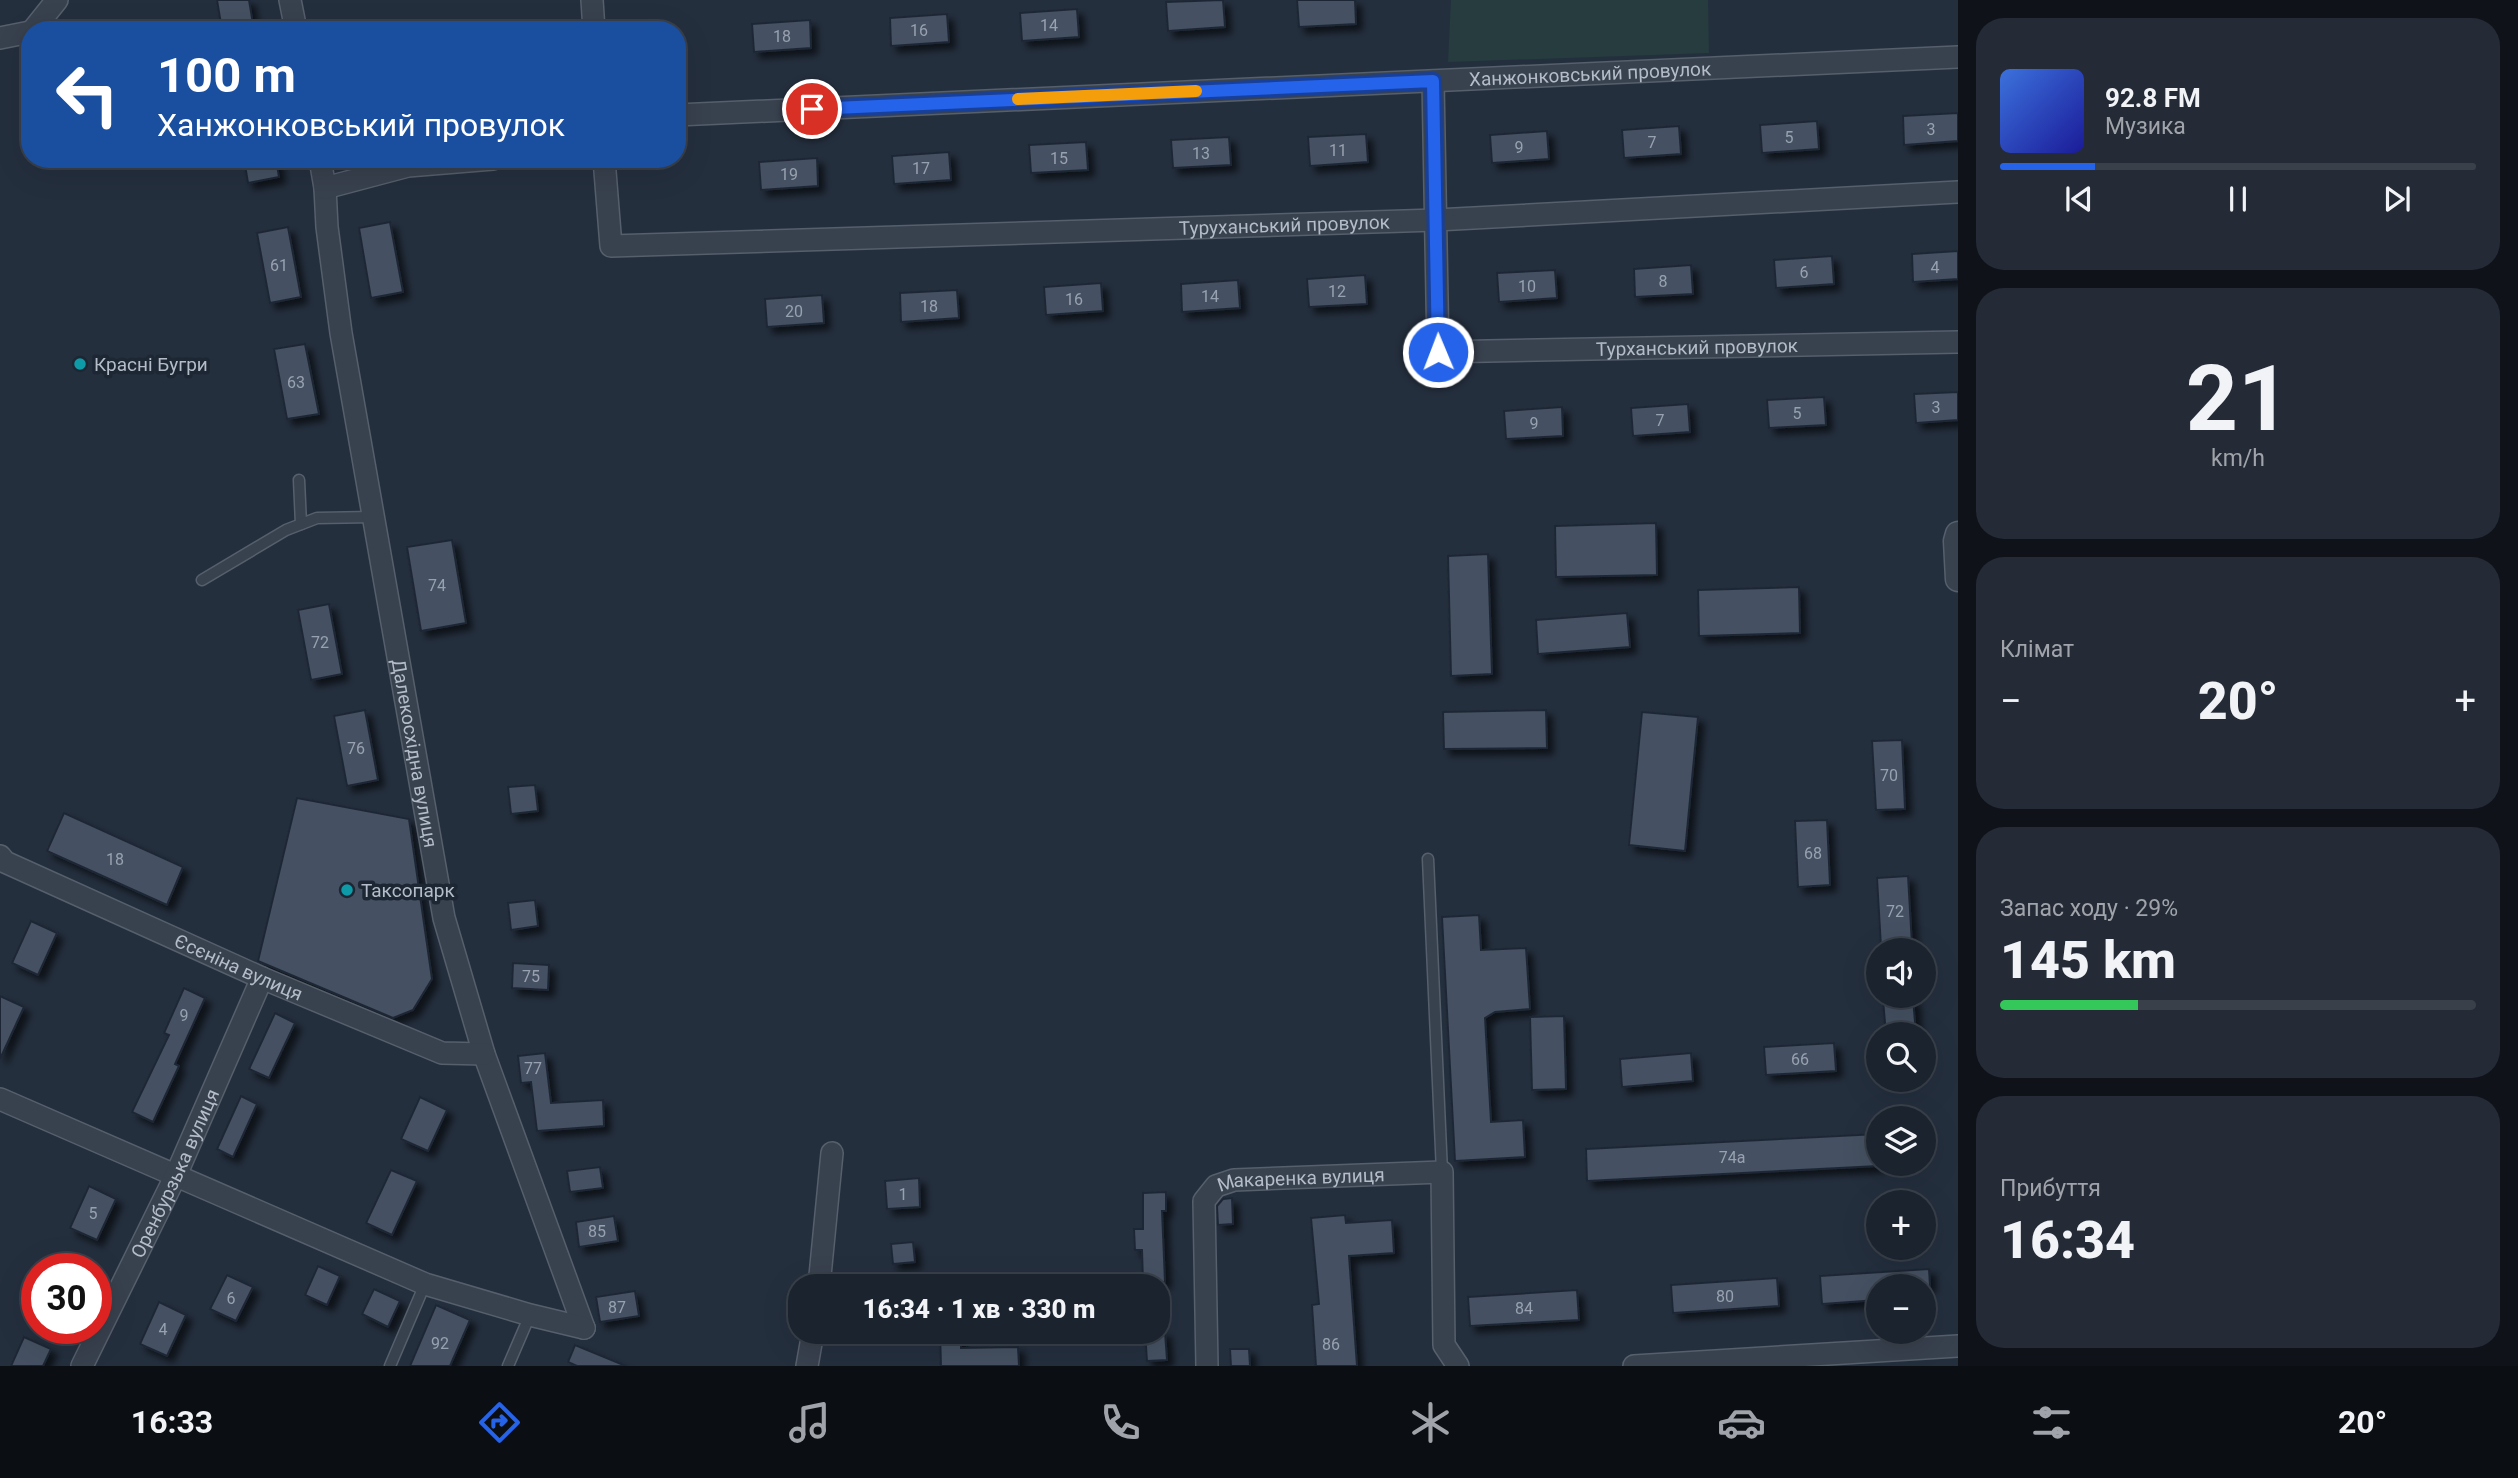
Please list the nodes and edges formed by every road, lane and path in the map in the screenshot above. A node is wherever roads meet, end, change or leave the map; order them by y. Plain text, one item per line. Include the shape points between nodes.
1 (57, 0) edge
2 (290, 0) edge
3 (592, 0) edge
4 (39, 21) edge
5 (294, 21) edge
6 (593, 21) edge
7 (21, 33) edge
8 (0, 38) edge
9 (1958, 57) edge
10 (1433, 81) junction
11 (686, 115) edge
12 (322, 168) edge
13 (400, 168) edge
14 (605, 168) edge
15 (325, 188) junction
16 (1958, 192) edge
17 (1436, 220) junction
18 (1958, 342) edge
19 (299, 480) dead end
20 (373, 517) junction
21 (301, 524) junction
22 (1958, 534) edge
23 (1958, 579) edge
24 (202, 580) dead end
25 (1428, 859) dead end
26 (2, 864) edge
27 (262, 978) junction
28 (484, 1054) junction
29 (0, 1099) edge
30 (832, 1153) dead end
31 (1442, 1172) junction
32 (176, 1175) junction
33 (819, 1274) edge
34 (425, 1284) junction
35 (530, 1315) junction
36 (811, 1344) edge
37 (1958, 1346) edge
38 (1697, 1364) edge
39 (82, 1366) edge
40 (390, 1366) edge
41 (508, 1366) edge
42 (807, 1366) edge
43 (1207, 1366) edge
44 (1458, 1366) edge
45 (1634, 1366) edge

1 - 4 street
2 - 5 street
3 - 6 street
7 - 8 street
9 - 10 street, Ханжонковський провулок
10 - 11 street, Ханжонковський провулок
10 - 17 street
12 - 15 street, Далекосхідна вулиця
13 - 15 street
14 - 17 street, Туруханський провулок via 611,246
15 - 20 street, Далекосхідна вулиця via 341,333
16 - 17 street, Туруханський провулок
17 - 18 street, Турханський провулок via 1438,352
19 - 21 lane
20 - 21 lane via 317,518
20 - 28 street, Далекосхідна вулиця via 444,918
21 - 24 lane
22 - 23 street
25 - 31 lane
26 - 27 street, Єсєніна вулиця
27 - 28 street, Єсєніна вулиця via 442,1053
27 - 32 street, Оренбурзька вулиця
28 - 35 street, Далекосхідна вулиця via 584,1328
29 - 32 street
30 - 33 street
31 - 43 street, Макаренка вулиця via 1234,1180 1216,1186 1205,1201
31 - 44 street via 1444,1345
32 - 34 street
32 - 39 street, Оренбурзька вулиця
34 - 35 street
34 - 40 lane
35 - 41 lane
36 - 42 street
37 - 38 street
38 - 45 street

